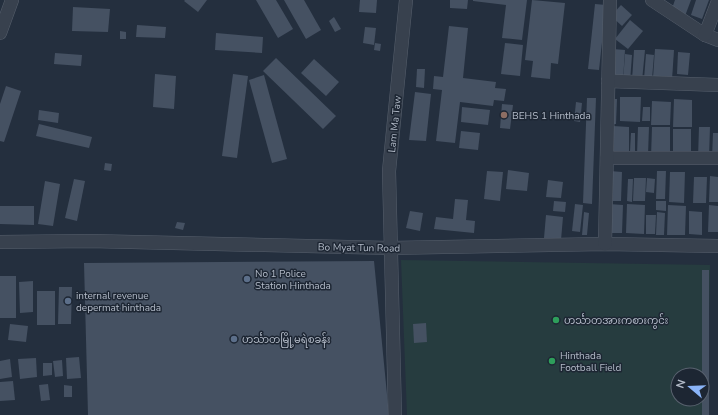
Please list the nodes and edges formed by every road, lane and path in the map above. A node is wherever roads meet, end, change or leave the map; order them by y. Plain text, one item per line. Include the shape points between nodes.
1 (12, 0) edge
2 (406, 0) edge
3 (610, 0) edge
4 (652, 0) edge
5 (718, 1) edge
6 (0, 33) edge
7 (705, 35) junction
8 (718, 40) edge
9 (608, 81) junction
10 (718, 85) edge
11 (607, 158) junction
12 (718, 158) edge
13 (0, 242) edge
14 (605, 244) junction
15 (718, 246) edge
16 (390, 248) junction
17 (395, 415) edge

1 - 6 street
2 - 16 street, Lam Ma Taw via 389,171
3 - 9 street
4 - 7 street
5 - 7 street
7 - 8 street
9 - 10 street
9 - 11 street
11 - 12 street
11 - 14 street
13 - 16 street, Bo Myat Tun Road via 98,241
14 - 15 street, Bo Myat Tun Road
14 - 16 street, Bo Myat Tun Road
16 - 17 street, Lam Ma Taw

